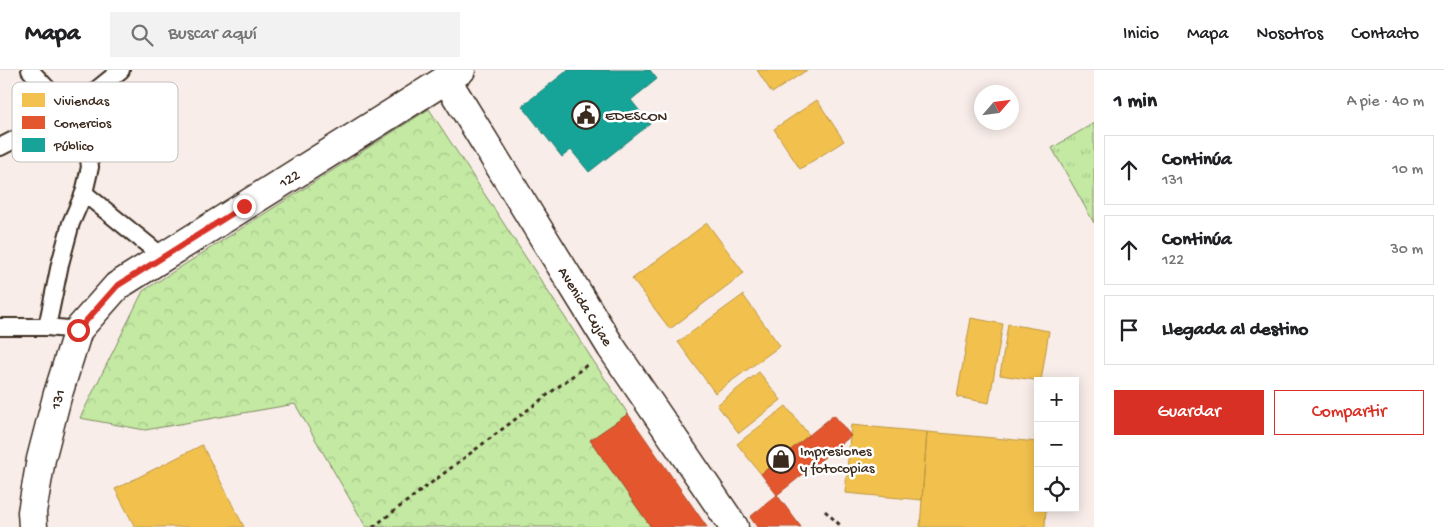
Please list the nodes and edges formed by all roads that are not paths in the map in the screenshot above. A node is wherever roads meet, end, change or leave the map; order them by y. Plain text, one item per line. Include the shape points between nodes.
1 (30, 70) edge
2 (122, 70) edge
3 (449, 73) edge
4 (41, 82) edge
5 (107, 82) edge
6 (12, 141) edge
7 (0, 147) edge
8 (89, 162) edge
9 (84, 193) junction
10 (163, 257) junction
11 (117, 286) joint
12 (48, 326) junction
13 (0, 327) edge
14 (78, 330) junction
15 (33, 527) edge
16 (734, 527) edge

1 - 4 lane
2 - 5 lane
3 - 10 street, 122
3 - 16 street, Avenida Cujae via 611,347
6 - 7 lane
8 - 9 lane
9 - 10 lane
9 - 12 lane via 71,223
10 - 11 street, 122
11 - 14 street, 131
12 - 13 lane
12 - 14 lane
14 - 15 street, 131 via 41,459 32,512

